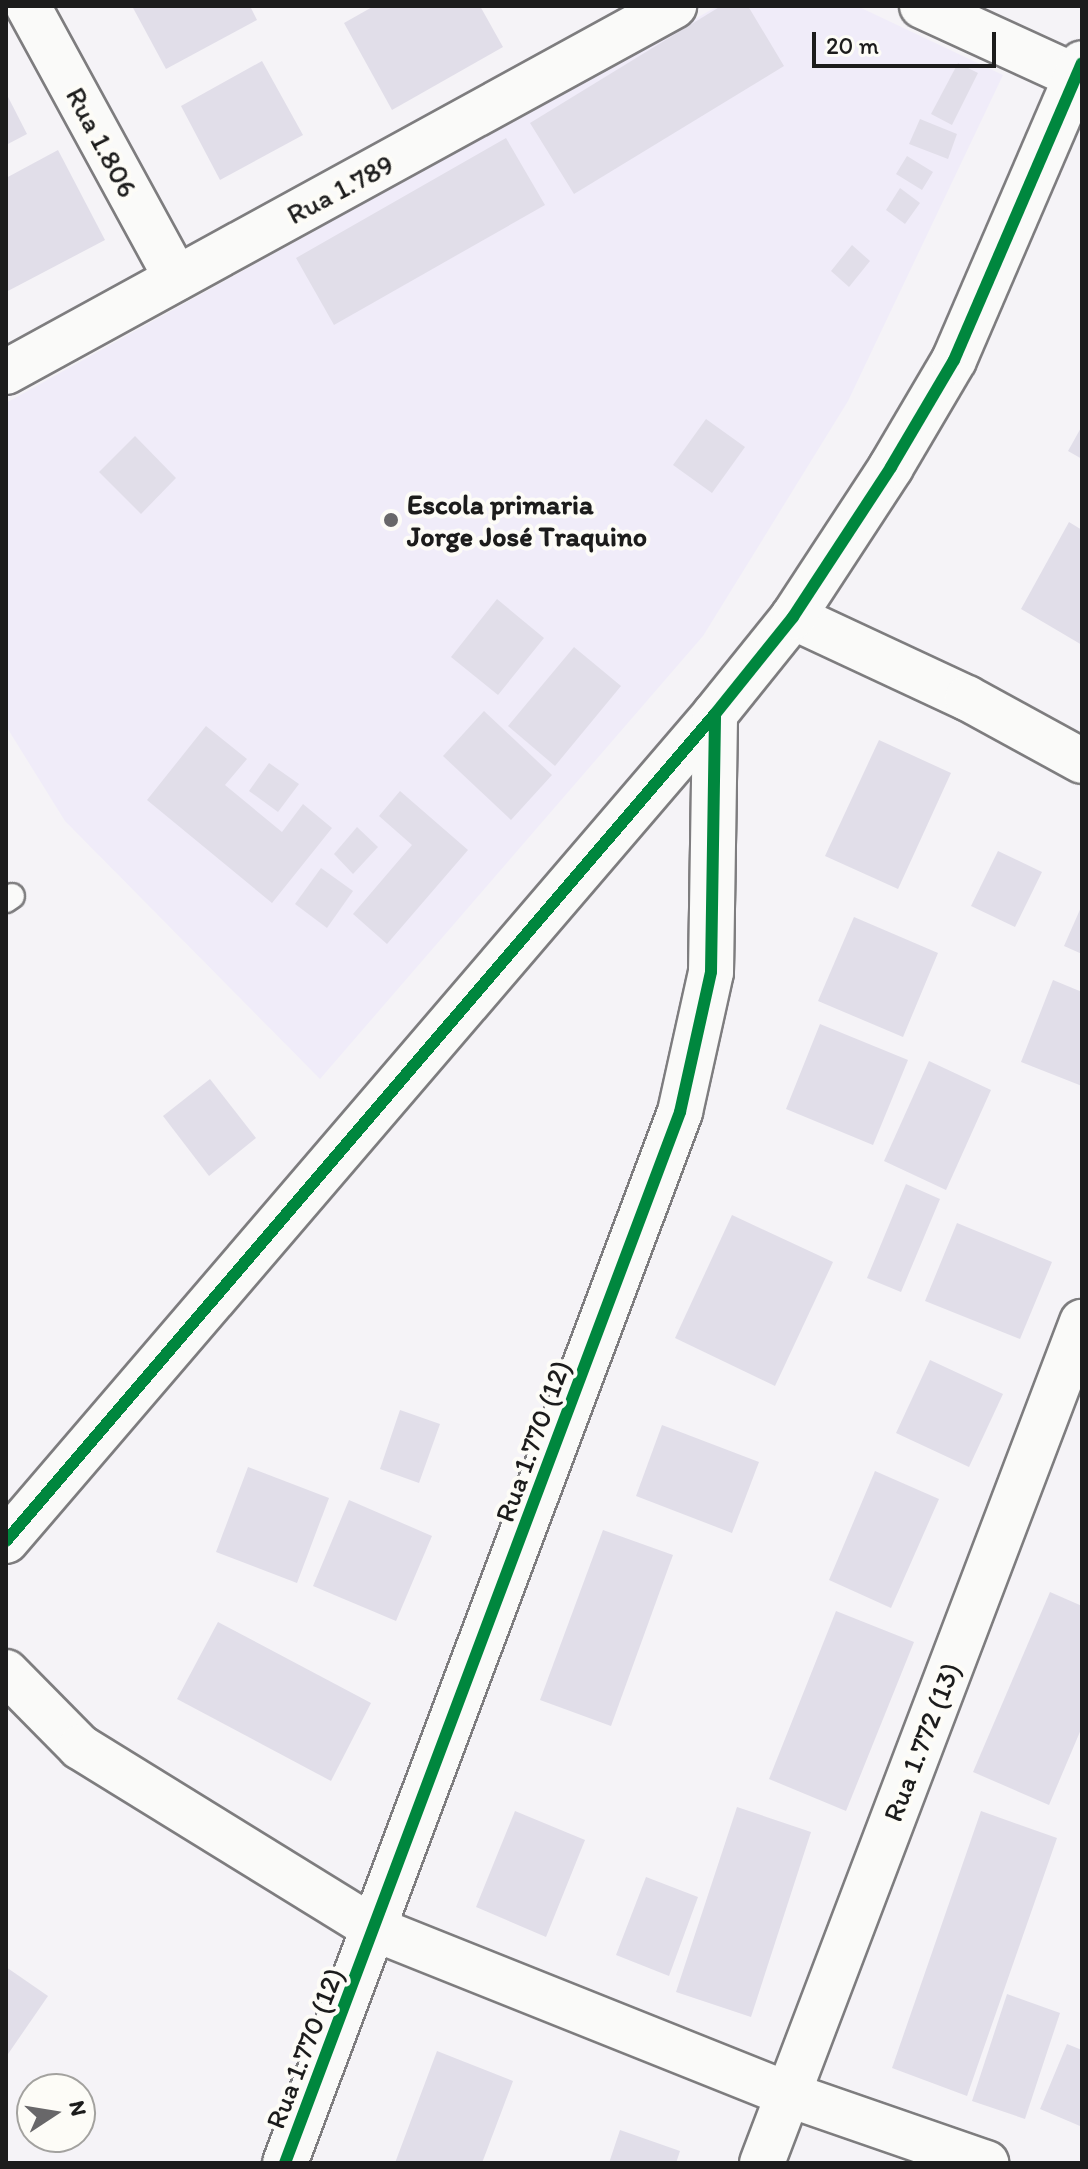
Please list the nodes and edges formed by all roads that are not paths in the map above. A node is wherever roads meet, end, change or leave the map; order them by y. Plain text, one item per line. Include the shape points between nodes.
1 (28, 6) edge
2 (674, 6) edge
3 (922, 6) edge
4 (1080, 70) edge
5 (176, 278) junction
6 (6, 372) edge
7 (793, 617) junction
8 (715, 714) junction
9 (1082, 761) edge
10 (1082, 1322) edge
11 (6, 1541) edge
12 (6, 1672) edge
13 (375, 1929) junction
14 (787, 2094) junction
15 (285, 2163) edge
16 (762, 2163) edge
17 (986, 2163) edge

1 - 5 street, Rua 1.806
2 - 5 street, Rua 1.789
3 - 4 street
4 - 7 street via 954,360
5 - 6 street, Rua 1.789
7 - 8 street
7 - 9 street via 967,698
8 - 11 street
8 - 13 street, Rua 1.770 (12) via 711,972 680,1112
10 - 14 street, Rua 1.772 (13)
12 - 13 street via 80,1747
13 - 14 street
13 - 15 street, Rua 1.770 (12)
14 - 16 street, Rua 1.772 (13)
14 - 17 street

